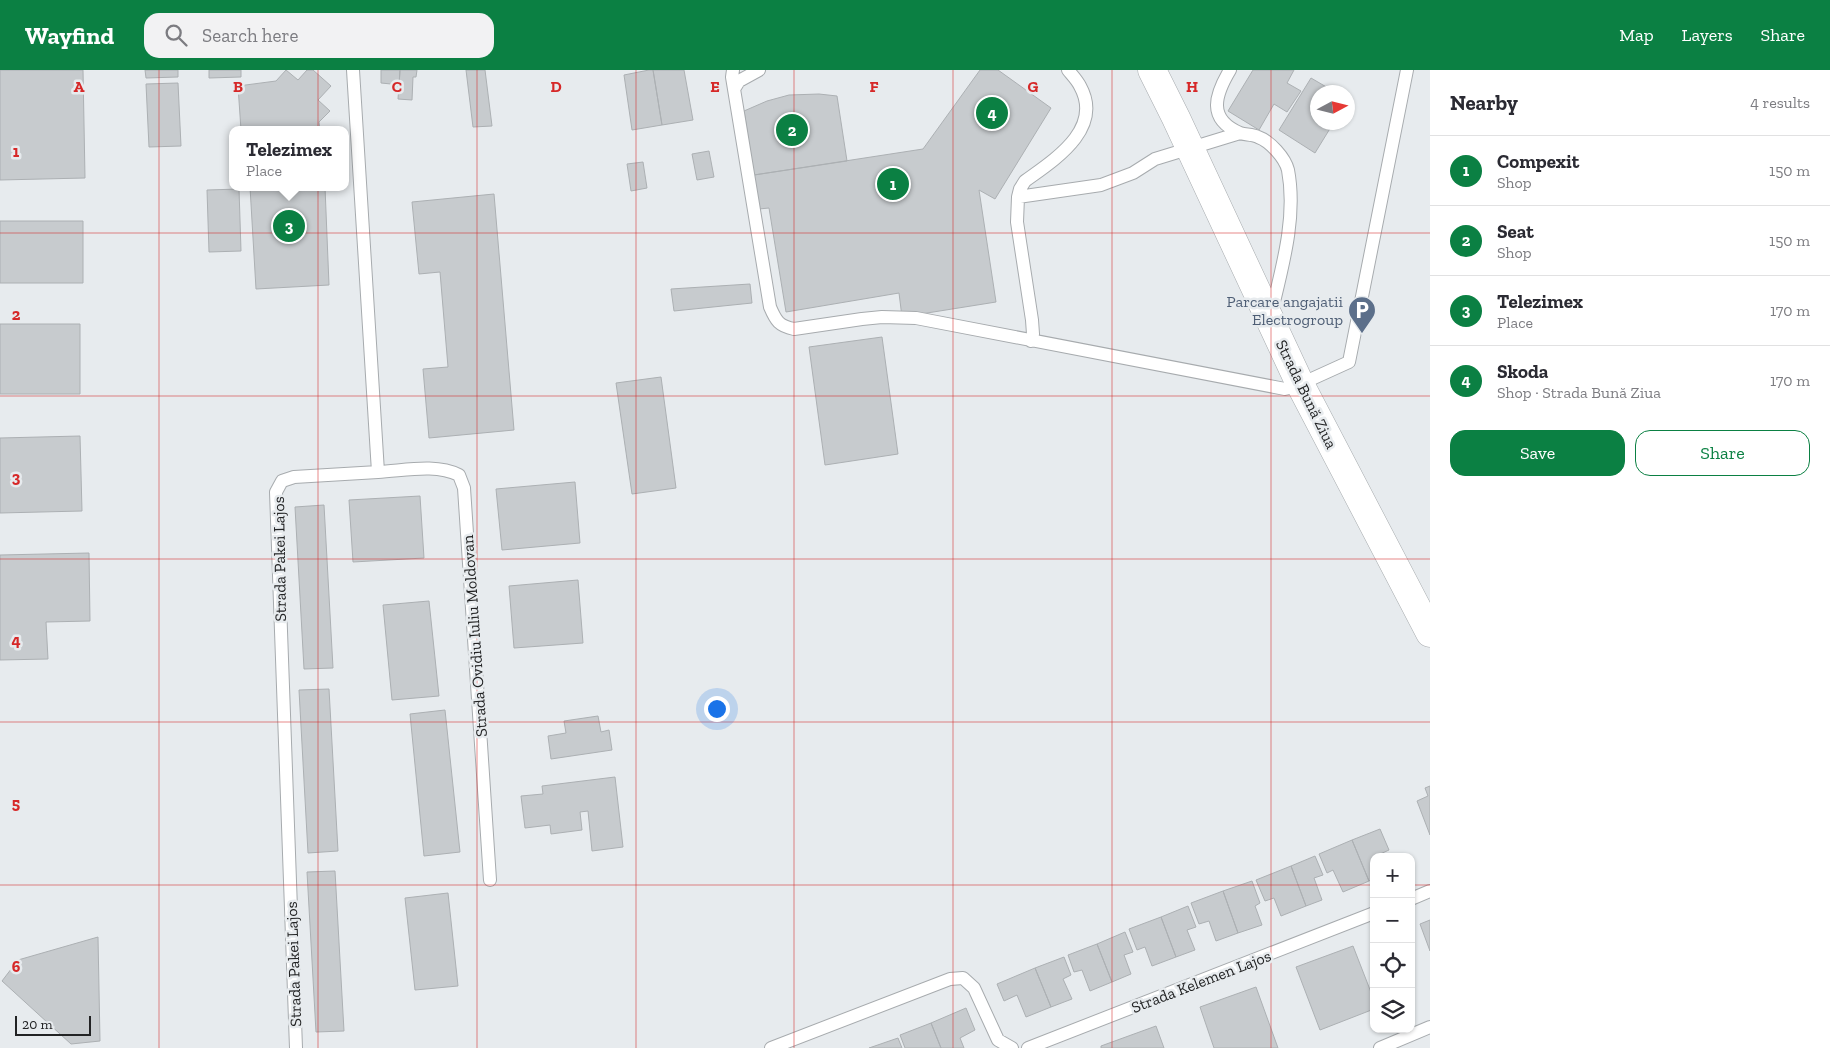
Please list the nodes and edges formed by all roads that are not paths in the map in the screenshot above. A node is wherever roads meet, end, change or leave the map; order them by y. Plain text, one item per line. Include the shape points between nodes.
1 (353, 70) edge
2 (733, 70) edge
3 (759, 70) edge
4 (1068, 70) edge
5 (1153, 70) edge
6 (1230, 70) edge
7 (1407, 70) edge
8 (734, 89) junction
9 (1240, 133) junction
10 (1190, 148) junction
11 (1018, 197) junction
12 (1270, 318) junction
13 (1031, 341) junction
14 (1300, 384) junction
15 (378, 472) junction
16 (1430, 633) edge
17 (490, 880) dead end
18 (1430, 891) edge
19 (1413, 898) edge
20 (1370, 915) edge
21 (1430, 1027) edge
22 (296, 1048) edge
23 (771, 1048) edge
24 (1012, 1048) edge
25 (1028, 1048) edge
26 (1380, 1048) edge

1 - 15 lane
2 - 8 lane
3 - 8 lane via 739,81
4 - 11 lane via 1086,102 1085,119 1068,148 1025,181
5 - 10 main road, Strada Bună Ziua
6 - 9 lane via 1218,93 1216,106 1221,120
7 - 14 lane via 1350,362
8 - 13 lane via 770,307 776,322 794,329 882,317 916,318
9 - 10 lane
9 - 12 lane via 1259,137 1276,150 1288,168 1290,211
10 - 11 lane via 1155,159 1133,173 1101,185
10 - 12 main road, Strada Bună Ziua
11 - 13 lane via 1017,222 1032,320
12 - 14 main road, Strada Bună Ziua
13 - 14 lane via 1275,388 1285,389
14 - 16 main road, Strada Bună Ziua
15 - 17 lane, Strada Ovidiu Iuliu Moldovan via 449,470 458,475 464,488
15 - 22 lane, Strada Pakei Lajos via 294,477 282,481 276,492
18 - 19 lane
20 - 25 lane, Strada Kelemen Lajos
21 - 26 lane
23 - 24 lane via 950,979 963,978 974,988 998,1040

